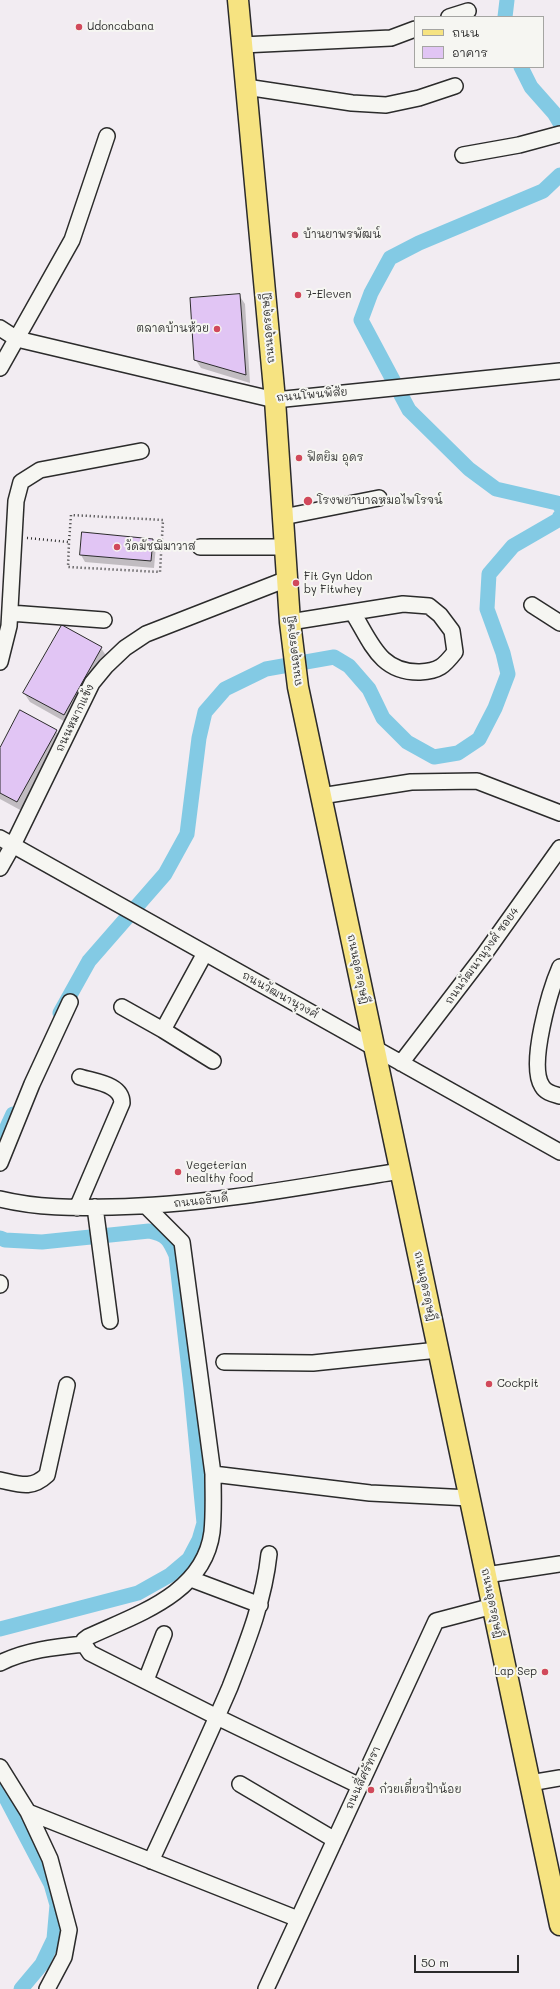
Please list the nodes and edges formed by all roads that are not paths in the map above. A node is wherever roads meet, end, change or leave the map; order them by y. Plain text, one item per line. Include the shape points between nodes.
1 (238, 0) edge
2 (468, 11) dead end
3 (452, 16) edge
4 (414, 29) edge
5 (242, 46) junction
6 (455, 86) dead end
7 (246, 87) junction
8 (107, 136) dead end
9 (556, 136) edge
10 (463, 155) dead end
11 (0, 328) edge
12 (17, 339) junction
13 (0, 368) edge
14 (560, 371) edge
15 (275, 400) junction
16 (141, 451) dead end
17 (380, 498) dead end
18 (283, 517) junction
19 (200, 547) dead end
20 (285, 547) junction
21 (287, 579) junction
22 (532, 605) dead end
23 (10, 613) junction
24 (354, 613) junction
25 (104, 620) dead end
26 (290, 622) junction
27 (560, 623) edge
28 (0, 662) edge
29 (321, 796) junction
30 (560, 813) edge
31 (0, 838) edge
32 (13, 845) junction
33 (560, 848) edge
34 (0, 868) edge
35 (205, 953) junction
36 (560, 967) edge
37 (70, 1002) dead end
38 (122, 1007) dead end
39 (163, 1030) junction
40 (374, 1046) junction
41 (213, 1061) dead end
42 (401, 1063) junction
43 (80, 1077) dead end
44 (560, 1096) edge
45 (560, 1152) edge
46 (0, 1164) edge
47 (400, 1171) junction
48 (0, 1199) edge
49 (146, 1206) junction
50 (95, 1207) junction
51 (77, 1208) junction
52 (110, 1321) dead end
53 (438, 1350) junction
54 (224, 1362) dead end
55 (67, 1385) dead end
56 (214, 1474) junction
57 (0, 1480) edge
58 (470, 1498) junction
59 (270, 1554) dead end
60 (560, 1564) edge
61 (486, 1575) junction
62 (191, 1579) junction
63 (260, 1604) junction
64 (493, 1606) junction
65 (164, 1634) dead end
66 (84, 1644) junction
67 (0, 1663) edge
68 (146, 1680) junction
69 (217, 1717) junction
70 (0, 1767) edge
71 (560, 1778) edge
72 (530, 1783) junction
73 (240, 1784) dead end
74 (360, 1786) junction
75 (28, 1812) junction
76 (335, 1840) junction
77 (151, 1861) junction
78 (556, 1887) edge
79 (298, 1919) junction
80 (560, 1925) edge
81 (47, 1989) edge
82 (266, 1989) edge

1 - 5 main road, ถนนอุดรดุษฎี
2 - 3 street
4 - 5 street via 391,38
5 - 7 main road, ถนนอุดรดุษฎี
6 - 7 street via 386,105 352,103
7 - 15 main road, ถนนอุดรดุษฎี
8 - 12 street via 72,240
9 - 10 street
11 - 12 street, ถนนโพนพิสัย
12 - 13 street
12 - 15 street, ถนนโพนพิสัย
14 - 15 street, ถนนโพนพิสัย
15 - 18 main road, ถนนอุดรดุษฎี
16 - 23 street via 40,470 21,482 16,501
17 - 18 street
18 - 20 main road, ถนนอุดรดุษฎี
19 - 20 street
20 - 21 main road, ถนนอุดรดุษฎี
21 - 26 main road, ถนนอุดรดุษฎี
21 - 32 street, ถนนหมากแข้ง via 146,634 111,661 92,683
22 - 27 street
23 - 25 street
23 - 28 street via 6,644
24 - 24 street via 403,604 429,606 440,615 452,631 455,652 444,666 424,672 407,672 393,668 377,653
24 - 26 street
26 - 29 main road, ถนนอุดรดุษฎี via 298,687
29 - 30 street via 411,782 477,781
29 - 40 main road, ถนนอุดรดุษฎี
31 - 32 street, ถนนวัฒนานุวงศ์
32 - 34 street, ถนนหมากแข้ง
32 - 35 street, ถนนวัฒนานุวงศ์
33 - 42 street, ถนนวัฒนานุวงศ์ ซอย4 via 483,956
35 - 39 street
35 - 40 street, ถนนวัฒนานุวงศ์
36 - 44 street via 546,1003 538,1059 541,1085 549,1093
37 - 46 street via 32,1084
38 - 39 street
39 - 41 street
40 - 42 street, ถนนวัฒนานุวงศ์
40 - 47 main road, ถนนอุดรดุษฎี
42 - 45 street, ถนนวัฒนานุวงศ์
43 - 51 street via 116,1088 122,1103
47 - 49 street, ถนนอธิบดี via 219,1199
47 - 53 main road, ถนนอุดรดุษฎี
48 - 51 street, ถนนอธิบดี
49 - 50 street, ถนนอธิบดี
49 - 56 street via 182,1242
50 - 51 street, ถนนอธิบดี
50 - 52 street
53 - 54 street via 312,1363
53 - 58 main road, ถนนอุดรดุษฎี
55 - 57 street via 48,1476 41,1482 29,1486
56 - 58 street via 370,1493
56 - 62 street via 212,1533 206,1553
58 - 61 main road, ถนนอุดรดุษฎี
59 - 63 street via 267,1581
60 - 61 street
61 - 64 main road, ถนนอุดรดุษฎี
62 - 63 street
62 - 66 street via 158,1604 88,1637
63 - 69 street
64 - 72 main road, ถนนอุดรดุษฎี
64 - 74 street, ถนนสี่ศรัทรา via 436,1621
65 - 68 street
66 - 67 street via 44,1648
66 - 68 street via 90,1653
68 - 69 street
69 - 74 street
69 - 77 street
70 - 75 street
71 - 72 street
72 - 78 main road, ถนนอุดรดุษฎี
73 - 76 street
74 - 76 street, ถนนสี่ศรัทรา
75 - 77 street
75 - 81 street via 50,1859 69,1930 64,1957
76 - 79 street, ถนนสี่ศรัทรา
77 - 79 street
78 - 80 main road, ถนนอุดรดุษฎี
79 - 82 street, ถนนสี่ศรัทรา

